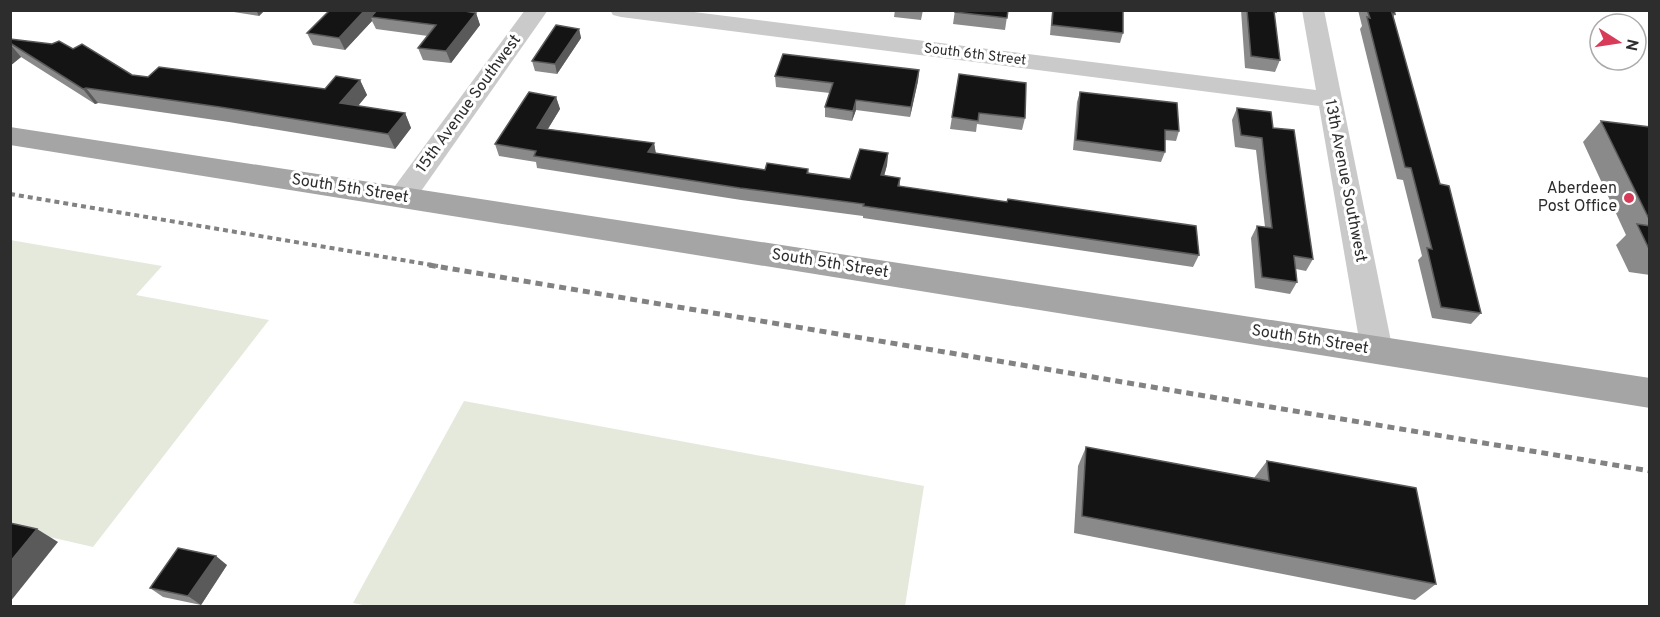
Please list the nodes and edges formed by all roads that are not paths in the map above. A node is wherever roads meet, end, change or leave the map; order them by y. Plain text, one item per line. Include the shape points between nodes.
1 (537, 10) edge
2 (621, 10) edge
3 (1313, 10) edge
4 (1330, 100) junction
5 (10, 136) edge
6 (402, 197) junction
7 (1377, 351) junction
8 (1650, 393) edge

1 - 6 street, 15th Avenue Southwest
2 - 4 street, South 6th Street
3 - 4 street, 13th Avenue Southwest
4 - 7 street, 13th Avenue Southwest
5 - 6 main road, South 5th Street
6 - 7 main road, South 5th Street
7 - 8 main road, South 5th Street

